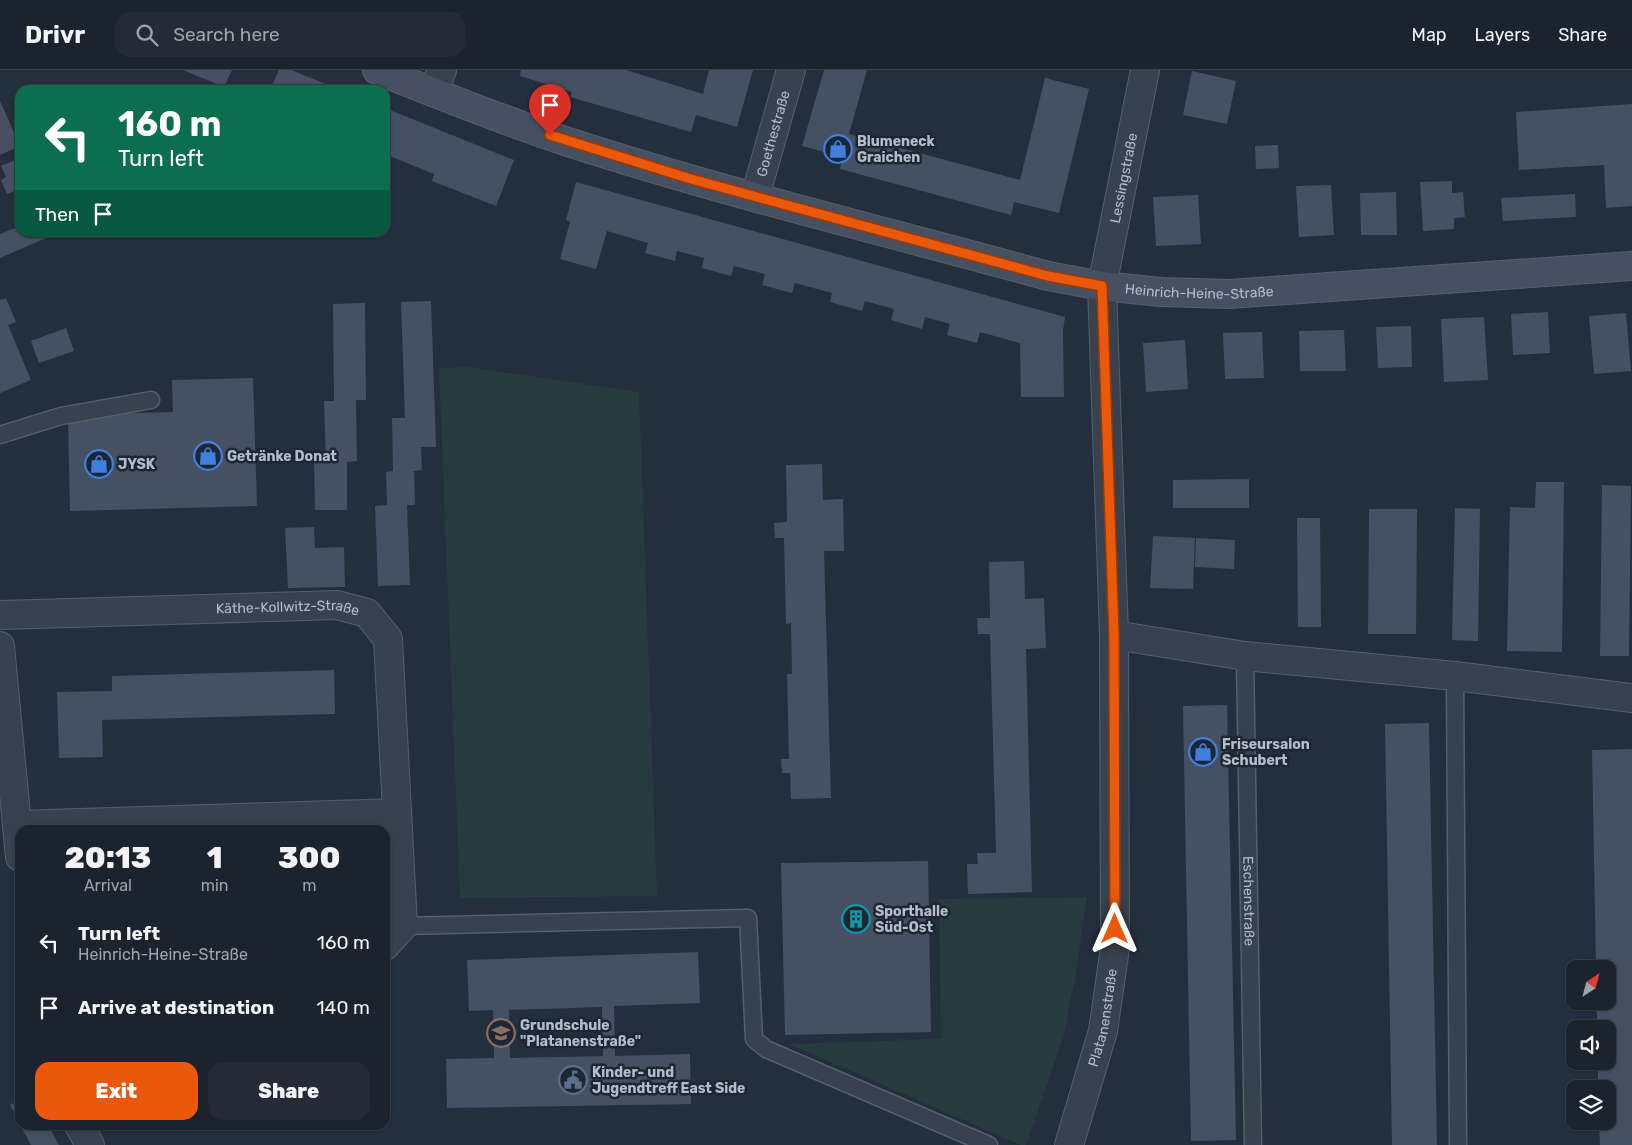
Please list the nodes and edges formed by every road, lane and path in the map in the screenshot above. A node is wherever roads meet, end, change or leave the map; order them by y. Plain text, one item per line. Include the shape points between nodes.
1 (377, 70) edge
2 (791, 70) edge
3 (1145, 70) edge
4 (437, 81) edge
5 (755, 196) junction
6 (1632, 266) edge
7 (1102, 286) junction
8 (151, 400) dead end
9 (0, 435) edge
10 (0, 614) edge
11 (1114, 635) junction
12 (0, 646) edge
13 (1245, 656) junction
14 (1454, 676) junction
15 (1632, 698) edge
16 (397, 814) junction
17 (17, 825) joint
18 (403, 926) junction
19 (390, 940) edge
20 (82, 1130) edge
21 (90, 1145) edge
22 (990, 1145) edge
23 (1069, 1145) edge
24 (1253, 1145) edge
25 (1458, 1145) edge

1 - 4 street, Heinrich-Heine-Straße
2 - 5 street, Goethestraße
3 - 7 street, Lessingstraße
4 - 5 street, Heinrich-Heine-Straße via 567,141
5 - 7 street, Heinrich-Heine-Straße via 1048,276
6 - 7 street, Heinrich-Heine-Straße via 1229,294
7 - 11 street, Platanenstraße
8 - 9 lane via 61,416
10 - 16 street, Käthe-Kollwitz-Straße via 337,605 366,613 388,639
11 - 13 street
11 - 23 street, Platanenstraße via 1115,948 1103,1031
12 - 17 street
13 - 14 street
13 - 24 lane, Eschenstraße
14 - 15 street
14 - 25 lane
16 - 17 street
16 - 18 street, Käthe-Kollwitz-Straße
18 - 19 street
18 - 22 lane via 748,918 754,1038 766,1049
20 - 21 street

